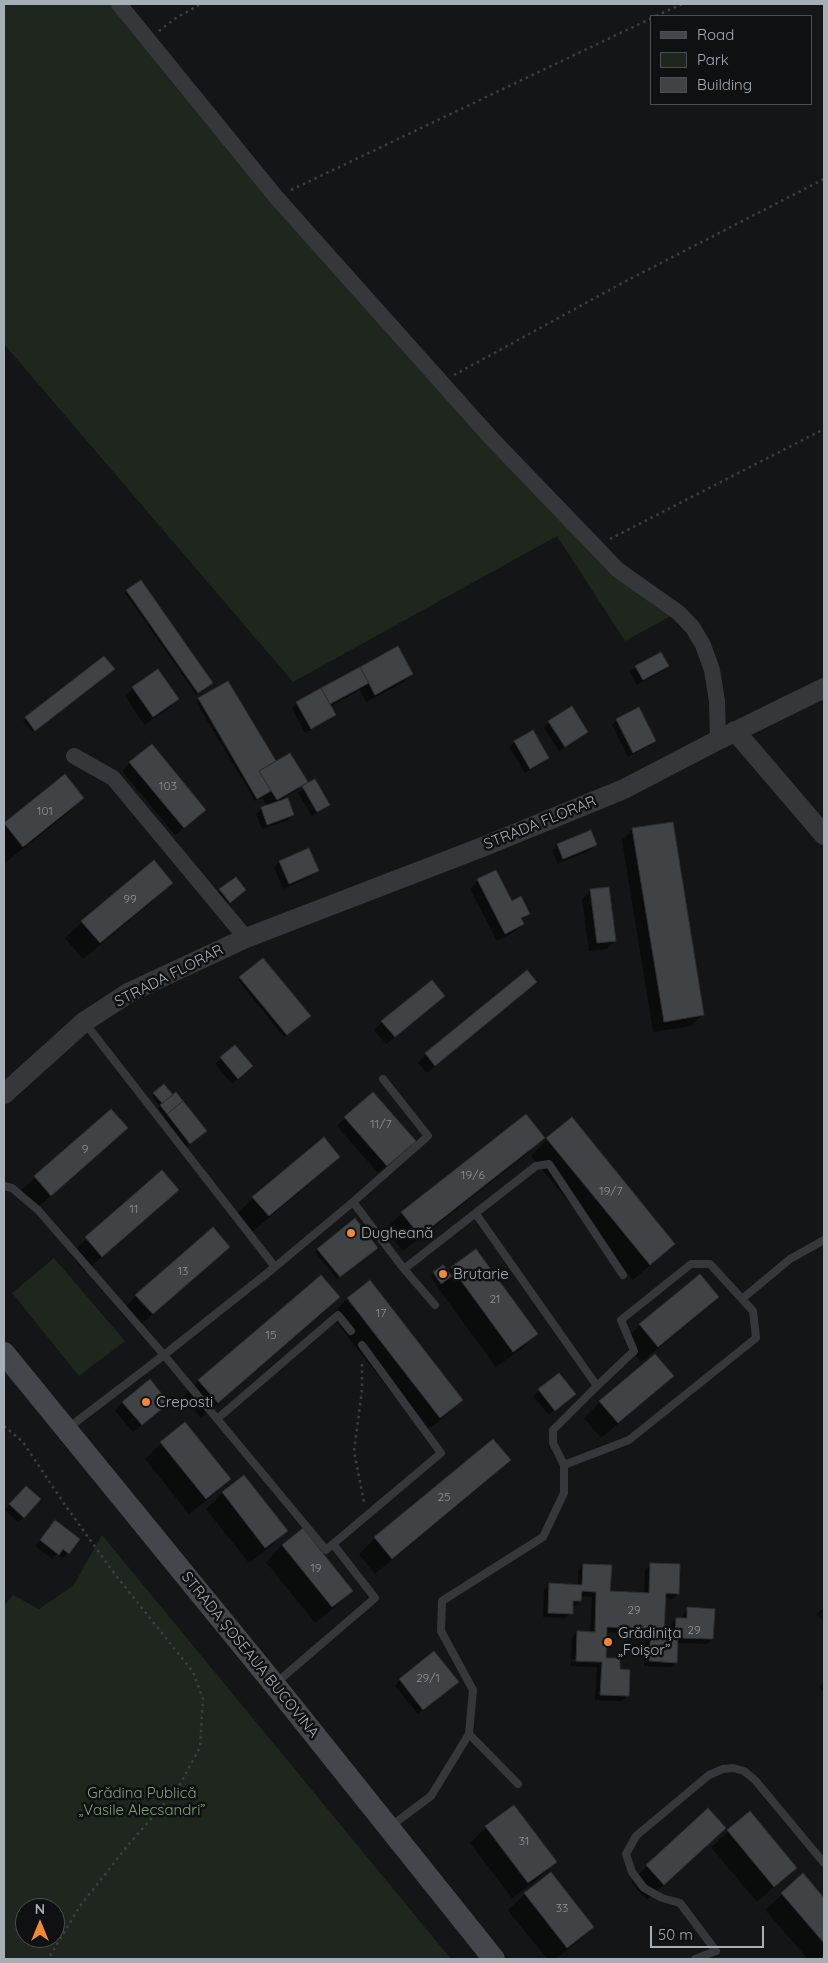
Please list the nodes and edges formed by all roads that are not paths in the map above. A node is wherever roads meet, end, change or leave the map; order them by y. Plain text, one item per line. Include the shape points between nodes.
1 (118, 4) edge
2 (824, 688) edge
3 (726, 736) junction
4 (74, 756) dead end
5 (824, 835) edge
6 (246, 938) junction
7 (84, 1022) junction
8 (383, 1079) dead end
9 (4, 1094) edge
10 (4, 1186) edge
11 (353, 1202) junction
12 (476, 1214) junction
13 (824, 1240) edge
14 (274, 1267) junction
15 (404, 1269) junction
16 (623, 1275) dead end
17 (742, 1299) junction
18 (435, 1305) dead end
19 (351, 1331) dead end
20 (364, 1348) road end
21 (4, 1352) edge
22 (164, 1355) junction
23 (597, 1386) junction
24 (218, 1419) junction
25 (66, 1429) junction
26 (564, 1465) junction
27 (333, 1544) junction
28 (274, 1684) junction
29 (469, 1734) junction
30 (518, 1784) dead end
31 (389, 1827) junction
32 (824, 1863) edge
33 (494, 1959) edge
34 (695, 1959) edge

1 - 3 street via 276,197 492,440 618,570 679,613 694,628 712,670
2 - 3 street, STRADA FLORAR
3 - 5 street
3 - 6 street, STRADA FLORAR via 624,789
4 - 6 street via 113,778
6 - 7 street, STRADA FLORAR via 130,992
7 - 9 street, STRADA FLORAR
7 - 14 lane
8 - 11 lane via 428,1136
10 - 22 lane via 12,1188 38,1210
11 - 14 lane
11 - 15 lane
12 - 15 lane
12 - 16 lane via 536,1166 549,1164
12 - 23 lane
13 - 17 lane via 790,1259
14 - 22 lane
15 - 18 lane
17 - 23 lane via 710,1264 690,1264 621,1320 634,1351
17 - 26 lane via 753,1311 756,1338 629,1440
19 - 24 lane via 338,1315
20 - 27 lane via 441,1453
21 - 25 main road, STRADA ȘOSEAUA BUCOVINA
22 - 24 lane
22 - 25 lane
23 - 26 lane via 553,1430 553,1444
24 - 27 lane via 326,1550
25 - 28 main road, STRADA ȘOSEAUA BUCOVINA
26 - 29 lane via 564,1493 543,1537 442,1601 441,1631 473,1690
27 - 28 lane via 375,1598
28 - 31 main road, STRADA ȘOSEAUA BUCOVINA
29 - 30 lane
29 - 31 lane via 431,1796
31 - 33 main road, STRADA ȘOSEAUA BUCOVINA
32 - 34 lane via 744,1771 723,1769 709,1775 636,1836 626,1854 632,1872 644,1888 680,1903 716,1951

